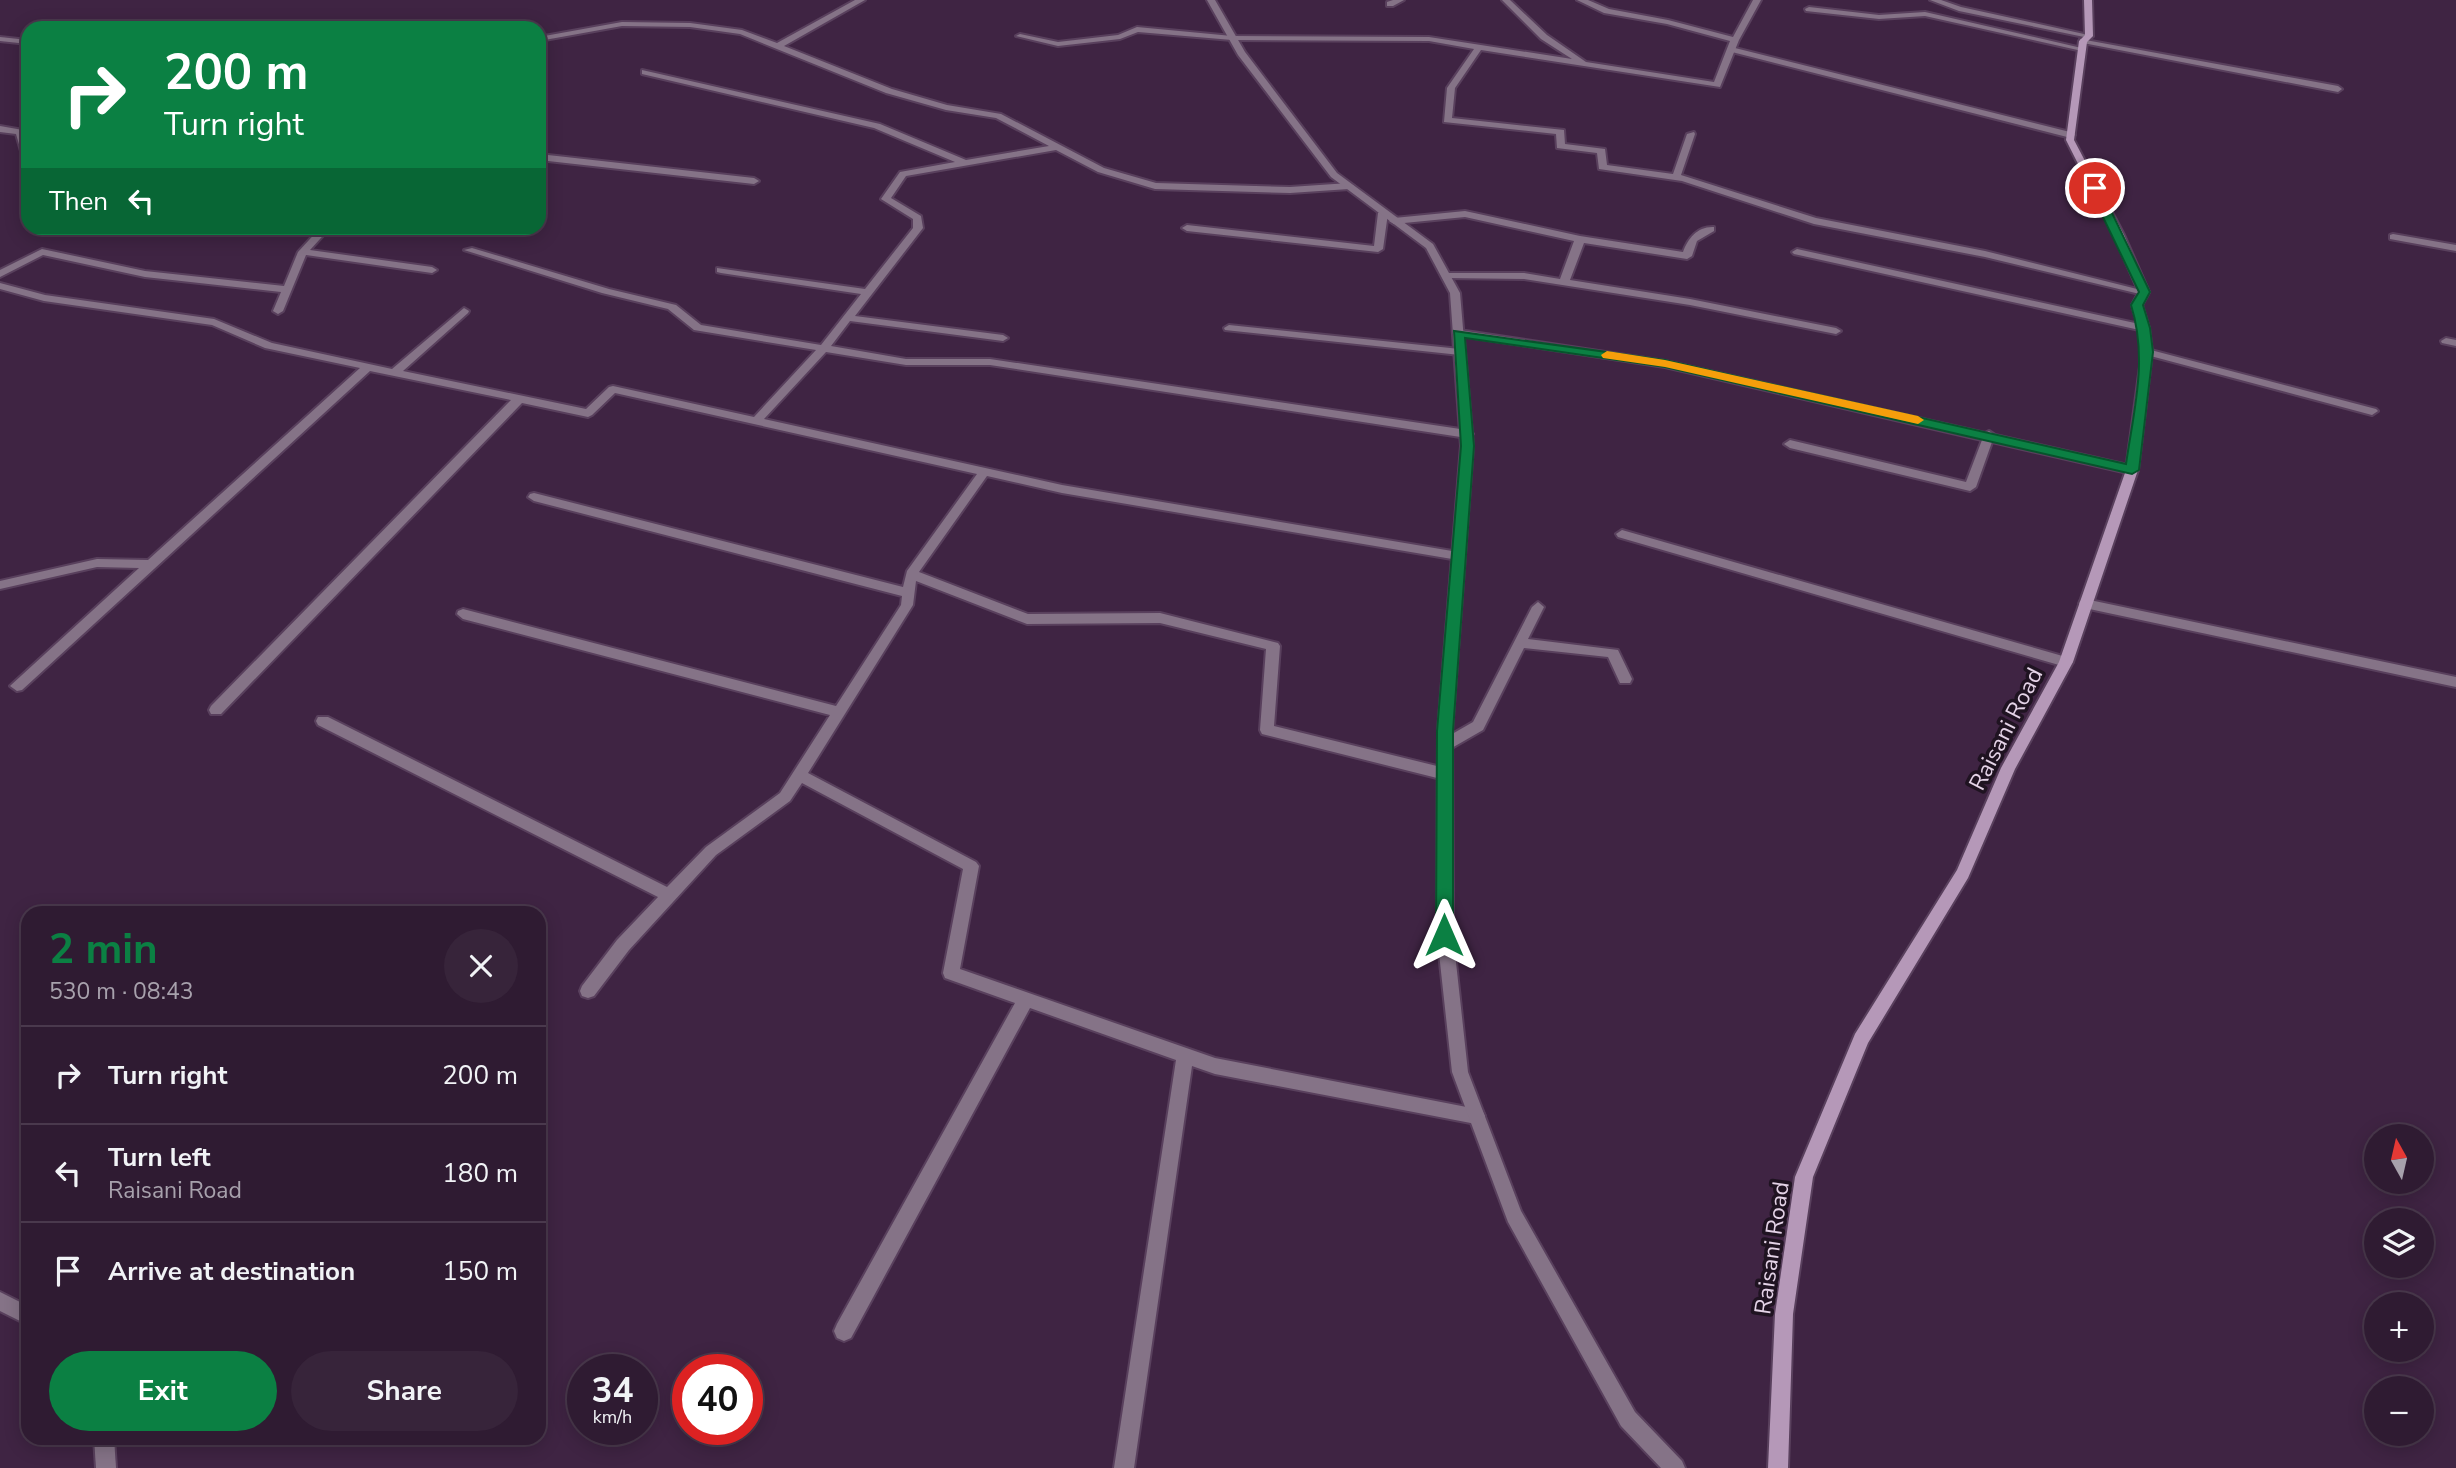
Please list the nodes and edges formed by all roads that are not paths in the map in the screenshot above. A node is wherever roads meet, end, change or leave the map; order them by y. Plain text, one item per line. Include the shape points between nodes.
1 (861, 0) edge
2 (1210, 0) edge
3 (1400, 0) edge
4 (1506, 0) edge
5 (1581, 0) edge
6 (1757, 0) edge
7 (1934, 0) edge
8 (2088, 0) edge
9 (1390, 4) dead end
10 (1809, 9) dead end
11 (1020, 36) dead end
12 (546, 38) edge
13 (1232, 38) junction
14 (0, 39) edge
15 (21, 41) edge
16 (2085, 42) junction
17 (1733, 44) junction
18 (778, 46) junction
19 (1478, 48) junction
20 (1587, 66) junction
21 (645, 72) dead end
22 (2338, 89) dead end
23 (0, 129) edge
24 (20, 132) junction
25 (1691, 134) dead end
26 (21, 135) edge
27 (2071, 135) junction
28 (0, 136) edge
29 (1059, 147) junction
30 (546, 159) edge
31 (964, 163) junction
32 (1676, 177) junction
33 (754, 181) dead end
34 (1349, 187) junction
35 (1388, 217) junction
36 (1187, 228) dead end
37 (1711, 229) dead end
38 (319, 235) edge
39 (2393, 237) dead end
40 (1580, 239) junction
41 (2456, 248) edge
42 (470, 250) dead end
43 (303, 252) junction
44 (1797, 252) dead end
45 (432, 270) dead end
46 (721, 270) dead end
47 (0, 274) edge
48 (1446, 275) junction
49 (1564, 282) junction
50 (0, 286) edge
51 (286, 289) junction
52 (868, 292) junction
53 (2144, 292) junction
54 (278, 311) dead end
55 (464, 312) dead end
56 (848, 318) junction
57 (1229, 328) dead end
58 (2144, 328) junction
59 (1836, 331) dead end
60 (1459, 333) junction
61 (1003, 338) dead end
62 (824, 348) junction
63 (1460, 352) junction
64 (2147, 352) junction
65 (368, 367) junction
66 (395, 372) junction
67 (520, 398) junction
68 (2372, 411) dead end
69 (756, 421) junction
70 (1467, 435) junction
71 (1989, 435) junction
72 (1790, 444) dead end
73 (2132, 470) junction
74 (984, 472) junction
75 (534, 497) dead end
76 (1622, 534) dead end
77 (1458, 556) junction
78 (152, 564) junction
79 (911, 574) junction
80 (0, 585) edge
81 (909, 593) junction
82 (2085, 604) junction
83 (1538, 607) dead end
84 (463, 614) dead end
85 (1520, 643) junction
86 (2066, 663) junction
87 (1625, 679) dead end
88 (2456, 682) edge
89 (17, 686) dead end
90 (216, 710) dead end
91 (839, 712) junction
92 (323, 721) dead end
93 (1445, 745) junction
94 (1445, 774) junction
95 (799, 775) junction
96 (670, 895) junction
97 (588, 990) dead end
98 (1026, 999) junction
99 (1185, 1056) junction
100 (1476, 1116) junction
101 (0, 1301) edge
102 (21, 1312) edge
103 (844, 1331) dead end
104 (104, 1445) edge
105 (106, 1468) edge
106 (1124, 1468) edge
107 (1675, 1468) edge
108 (1777, 1468) edge

1 - 18 street
2 - 13 street
3 - 9 street
4 - 20 street via 1544,37
5 - 17 street
6 - 17 street
7 - 16 street
8 - 16 main road, Raisani Road
10 - 16 street via 1879,17 1926,14
11 - 13 street via 1058,44 1120,37 1138,29
12 - 18 street via 622,23 690,25 743,32
13 - 19 street via 1429,39
13 - 34 street via 1275,99
14 - 15 street
16 - 22 street
16 - 27 main road, Raisani Road
17 - 20 street via 1717,85
17 - 27 street
18 - 29 street via 889,91 998,116
19 - 20 street
19 - 32 street via 1451,88 1447,120 1561,132 1560,146 1602,152 1602,167
21 - 31 street via 877,126
23 - 24 street
24 - 26 street
24 - 28 street
25 - 32 street
27 - 53 main road, Raisani Road
29 - 31 street
29 - 34 street via 1101,170 1155,186
30 - 33 street
31 - 52 street via 903,174 886,198 918,218 918,228
32 - 53 street via 1814,221 1985,254
34 - 35 street
35 - 36 street via 1378,249
35 - 40 street via 1465,214
35 - 48 street via 1430,246
37 - 40 street via 1693,239 1687,256
38 - 43 street
39 - 41 street
40 - 49 street
42 - 62 street via 672,307 698,328
43 - 45 street
43 - 51 street
44 - 58 street
46 - 52 street
47 - 51 street via 42,252 145,274
48 - 49 street via 1524,276
48 - 60 street via 1455,293
49 - 59 street
50 - 65 street via 44,298 214,322 269,346
51 - 54 street
52 - 56 street
53 - 58 main road, Raisani Road via 2137,305
55 - 66 street
56 - 61 street
56 - 62 street
57 - 63 street
58 - 64 main road, Raisani Road
60 - 63 street
60 - 71 street via 1665,363
62 - 69 street
62 - 70 street via 906,362 990,362
63 - 70 street
64 - 68 street
64 - 73 main road, Raisani Road
65 - 66 street
65 - 78 street
66 - 67 street
67 - 69 street via 588,412 613,389
67 - 90 street
69 - 74 street
70 - 77 street
71 - 72 street via 1970,487
71 - 73 street
73 - 82 main road, Raisani Road
74 - 77 street
74 - 79 street
75 - 81 street
76 - 86 street
77 - 93 street
78 - 80 street via 97,563
78 - 89 street
79 - 81 street
79 - 94 street via 1027,619 1160,618 1273,646 1267,730
81 - 91 street via 907,605
82 - 86 main road, Raisani Road
82 - 88 street
83 - 85 street
84 - 91 street
85 - 87 street via 1613,653
85 - 93 street via 1478,726
86 - 108 main road, Raisani Road via 2008,768 1963,873 1861,1039 1804,1177 1784,1314
91 - 95 street
92 - 96 street
93 - 94 street
94 - 100 street via 1444,935 1460,1072
95 - 96 street via 785,797 711,851
95 - 98 street via 971,866 951,973
96 - 97 street
98 - 99 street
98 - 103 street
99 - 100 street via 1214,1066
99 - 106 street
100 - 107 street via 1514,1216 1621,1407
101 - 102 street
104 - 105 street

